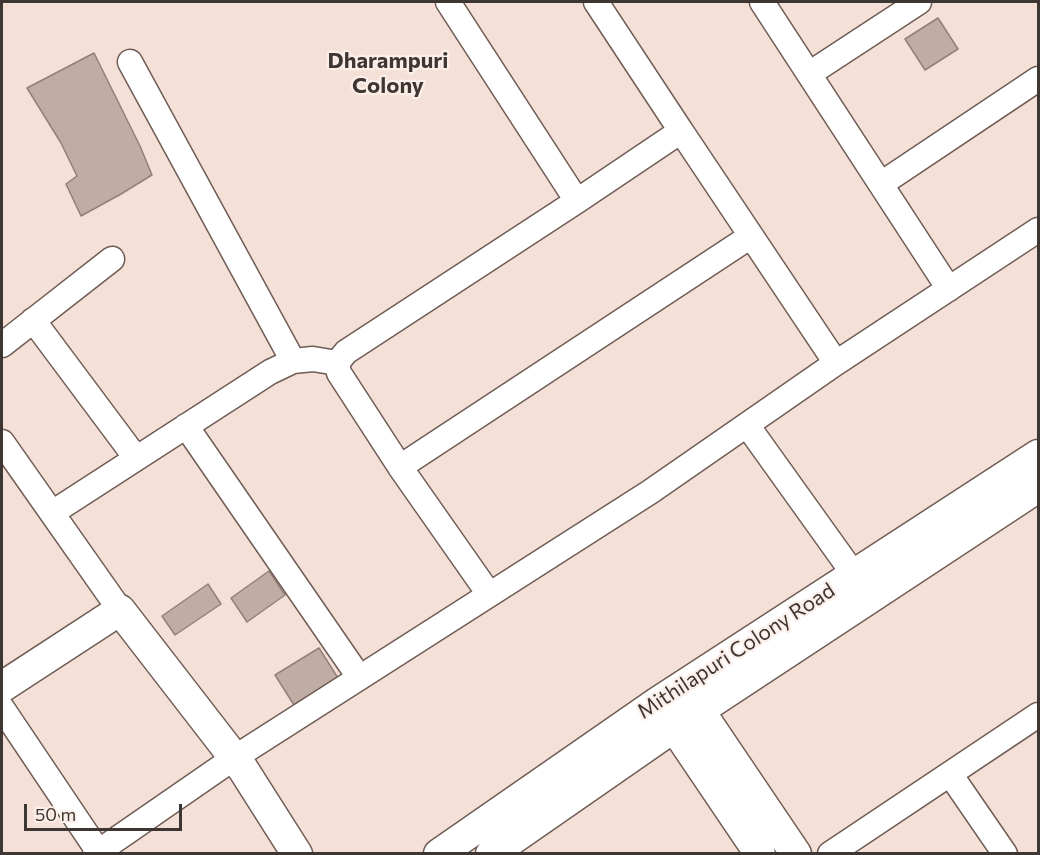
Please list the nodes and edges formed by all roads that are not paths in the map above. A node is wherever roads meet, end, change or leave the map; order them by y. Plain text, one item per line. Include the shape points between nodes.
1 (448, 2) edge
2 (596, 2) edge
3 (762, 2) edge
4 (919, 2) edge
5 (130, 62) dead end
6 (809, 74) junction
7 (1038, 79) edge
8 (681, 131) junction
9 (880, 184) junction
10 (577, 201) junction
11 (1038, 230) edge
12 (751, 236) junction
13 (112, 259) dead end
14 (949, 289) junction
15 (33, 320) junction
16 (2, 345) edge
17 (292, 361) junction
18 (337, 363) junction
19 (836, 363) junction
20 (747, 425) junction
21 (186, 426) junction
22 (2, 442) edge
23 (1038, 455) edge
24 (136, 458) junction
25 (400, 467) junction
26 (1038, 486) edge
27 (52, 513) junction
28 (862, 585) junction
29 (489, 594) junction
30 (120, 610) junction
31 (359, 677) junction
32 (683, 686) junction
33 (2, 687) edge
34 (658, 702) junction
35 (2, 708) edge
36 (699, 711) junction
37 (1038, 716) edge
38 (674, 727) junction
39 (234, 758) junction
40 (950, 774) junction
41 (97, 852) edge
42 (297, 854) edge
43 (439, 854) edge
44 (491, 854) edge
45 (760, 854) edge
46 (796, 854) edge
47 (830, 854) edge
48 (1005, 854) edge

1 - 10 street
2 - 8 street
3 - 6 street
4 - 6 street
5 - 17 street
6 - 9 street
7 - 9 street
8 - 10 street
8 - 12 street
9 - 14 street
10 - 18 street via 346,352
11 - 14 street
12 - 19 street
12 - 25 street
13 - 15 street
14 - 19 street
15 - 16 street
15 - 24 street
17 - 18 street
17 - 21 street
18 - 25 street via 342,379
19 - 20 street
20 - 28 street
20 - 29 street
21 - 24 street
21 - 31 street
22 - 27 street
23 - 28 street, Mithilapuri Colony Road
24 - 27 street
25 - 29 street
26 - 28 street, Mithilapuri Colony Road
27 - 30 street
28 - 32 street, Mithilapuri Colony Road
28 - 36 street, Mithilapuri Colony Road
29 - 31 street
30 - 33 street
30 - 39 street
31 - 39 street
32 - 34 street, Mithilapuri Colony Road
32 - 36 street
34 - 38 street
34 - 43 street, Mithilapuri Colony Road
35 - 41 street
36 - 38 street, Mithilapuri Colony Road
36 - 46 street
37 - 40 street
38 - 44 street, Mithilapuri Colony Road
38 - 45 street
39 - 41 street
39 - 42 street
40 - 47 street
40 - 48 street

